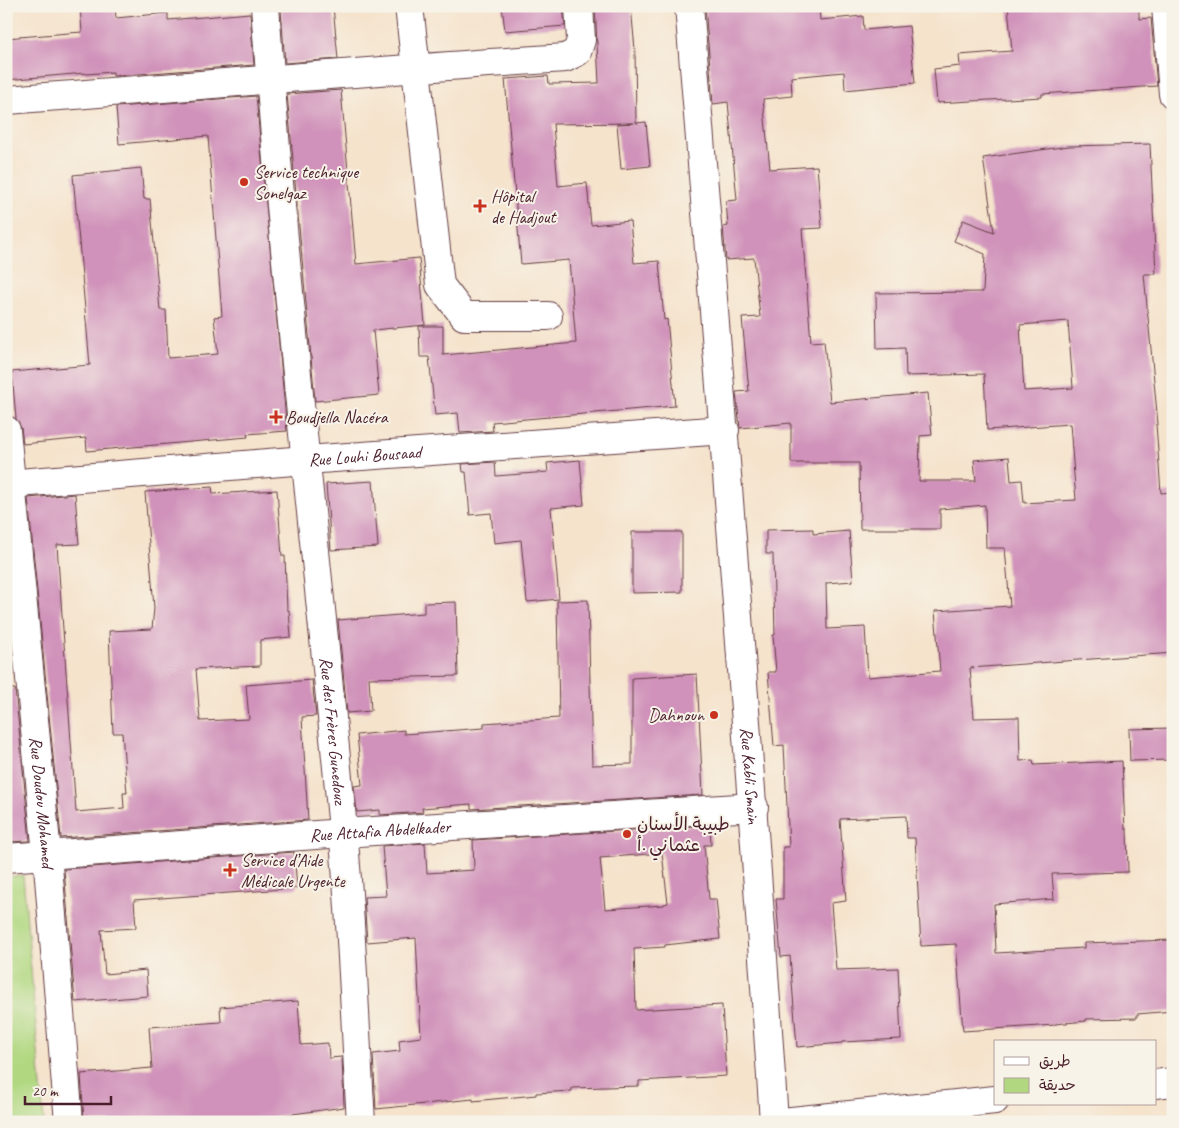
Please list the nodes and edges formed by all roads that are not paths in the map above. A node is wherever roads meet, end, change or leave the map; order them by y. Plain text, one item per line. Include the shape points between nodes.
1 (265, 6) edge
2 (409, 6) edge
3 (579, 6) edge
4 (689, 6) edge
5 (1166, 6) edge
6 (415, 68) junction
7 (270, 81) junction
8 (1173, 94) edge
9 (6, 100) edge
10 (548, 316) dead end
11 (6, 430) edge
12 (725, 430) junction
13 (306, 460) junction
14 (8, 483) edge
15 (754, 807) junction
16 (343, 833) junction
17 (47, 854) junction
18 (6, 858) edge
19 (1173, 1082) edge
20 (1156, 1084) edge
21 (994, 1100) edge
22 (69, 1122) edge
23 (361, 1122) edge
24 (774, 1122) edge
25 (782, 1122) edge

1 - 7 street, Rue des Frères Gunedouz
2 - 6 street
3 - 6 street via 581,40 577,52 565,58
4 - 12 street, Rue Kabli Smain
5 - 8 street
6 - 7 street
6 - 10 street via 440,285 464,316
7 - 9 street
7 - 13 street, Rue des Frères Gunedouz
11 - 14 street, Rue Doudou Mohamed
12 - 13 street, Rue Louhi Bousaad
12 - 15 street, Rue Kabli Smain
13 - 14 street, Rue Louhi Bousaad
13 - 16 street, Rue des Frères Gunedouz
14 - 17 street, Rue Doudou Mohamed
15 - 16 street, Rue Attafia Abdelkader
15 - 24 street, Rue Kabli Smain
16 - 17 street, Rue Attafia Abdelkader
16 - 23 street, Rue des Frères Gunedouz
17 - 18 street, Rue Attafia Abdelkader
17 - 22 street, Rue Doudou Mohamed
19 - 20 street
21 - 25 street

